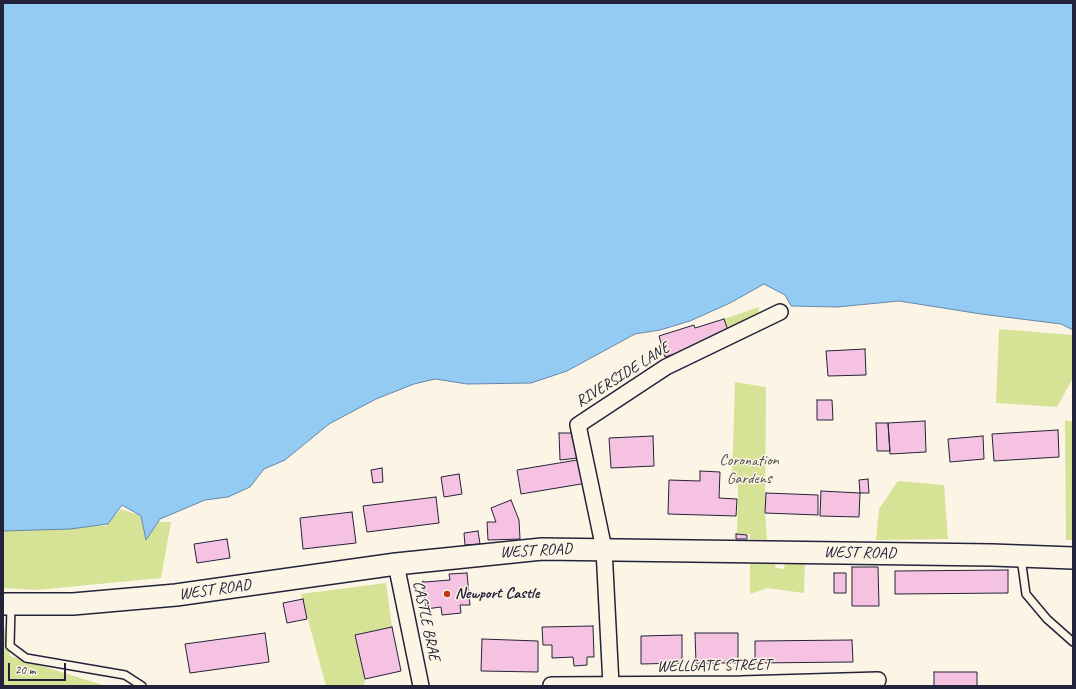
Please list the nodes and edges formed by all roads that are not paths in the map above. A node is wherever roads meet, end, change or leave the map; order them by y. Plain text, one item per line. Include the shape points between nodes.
1 (780, 312) dead end
2 (604, 549) junction
3 (1020, 555) junction
4 (1073, 558) edge
5 (396, 564) junction
6 (7, 604) edge
7 (1073, 642) edge
8 (878, 680) dead end
9 (551, 685) edge
10 (611, 685) edge
11 (742, 685) edge
12 (142, 686) edge
13 (421, 686) edge

1 - 2 street, RIVERSIDE LANE via 666,367 578,425
2 - 3 main road, WEST ROAD
2 - 5 main road, WEST ROAD via 542,549
2 - 10 street
3 - 4 main road, WEST ROAD
3 - 7 lane via 1026,594 1046,619
5 - 6 main road, WEST ROAD via 176,595 73,604
5 - 13 street, CASTLE BRAE
6 - 12 lane via 10,646 26,658 124,674
8 - 11 street, WELLGATE STREET
9 - 10 street, WELLGATE STREET
10 - 11 street, WELLGATE STREET

